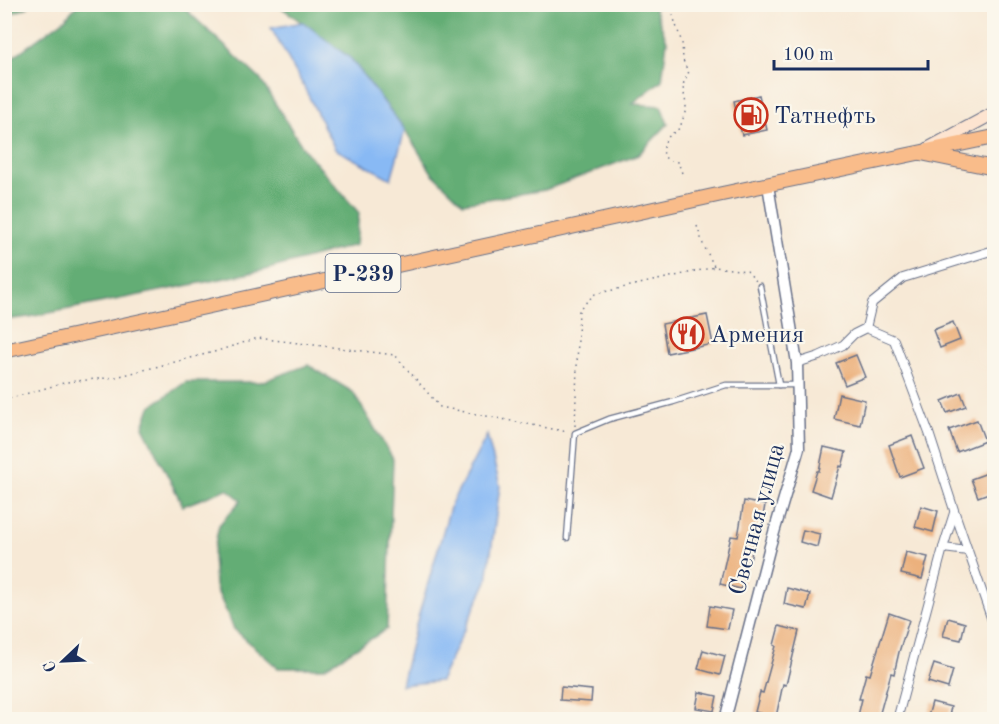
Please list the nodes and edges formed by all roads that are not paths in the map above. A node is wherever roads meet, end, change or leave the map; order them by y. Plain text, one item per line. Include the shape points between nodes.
1 (994, 113) edge
2 (994, 137) edge
3 (921, 153) junction
4 (994, 168) edge
5 (768, 184) junction
6 (994, 250) edge
7 (760, 286) road end
8 (866, 328) junction
9 (4, 351) edge
10 (797, 363) junction
11 (779, 385) junction
12 (798, 385) junction
13 (955, 513) junction
14 (567, 538) dead end
15 (943, 548) junction
16 (968, 551) junction
17 (994, 626) edge
18 (725, 720) edge
19 (897, 720) edge

1 - 3 main road
2 - 3 main road, Р-239
3 - 4 main road
3 - 5 main road, Р-239
5 - 9 main road, Р-239
5 - 10 street, Свечная улица
6 - 8 street via 903,278 872,303
7 - 11 lane
8 - 10 street via 843,345
8 - 13 street via 894,340
10 - 12 street, Свечная улица
11 - 12 lane
11 - 14 lane via 726,385 574,433
12 - 18 street, Свечная улица via 800,448
13 - 15 street
13 - 16 street
15 - 16 street
15 - 19 street
16 - 17 street

